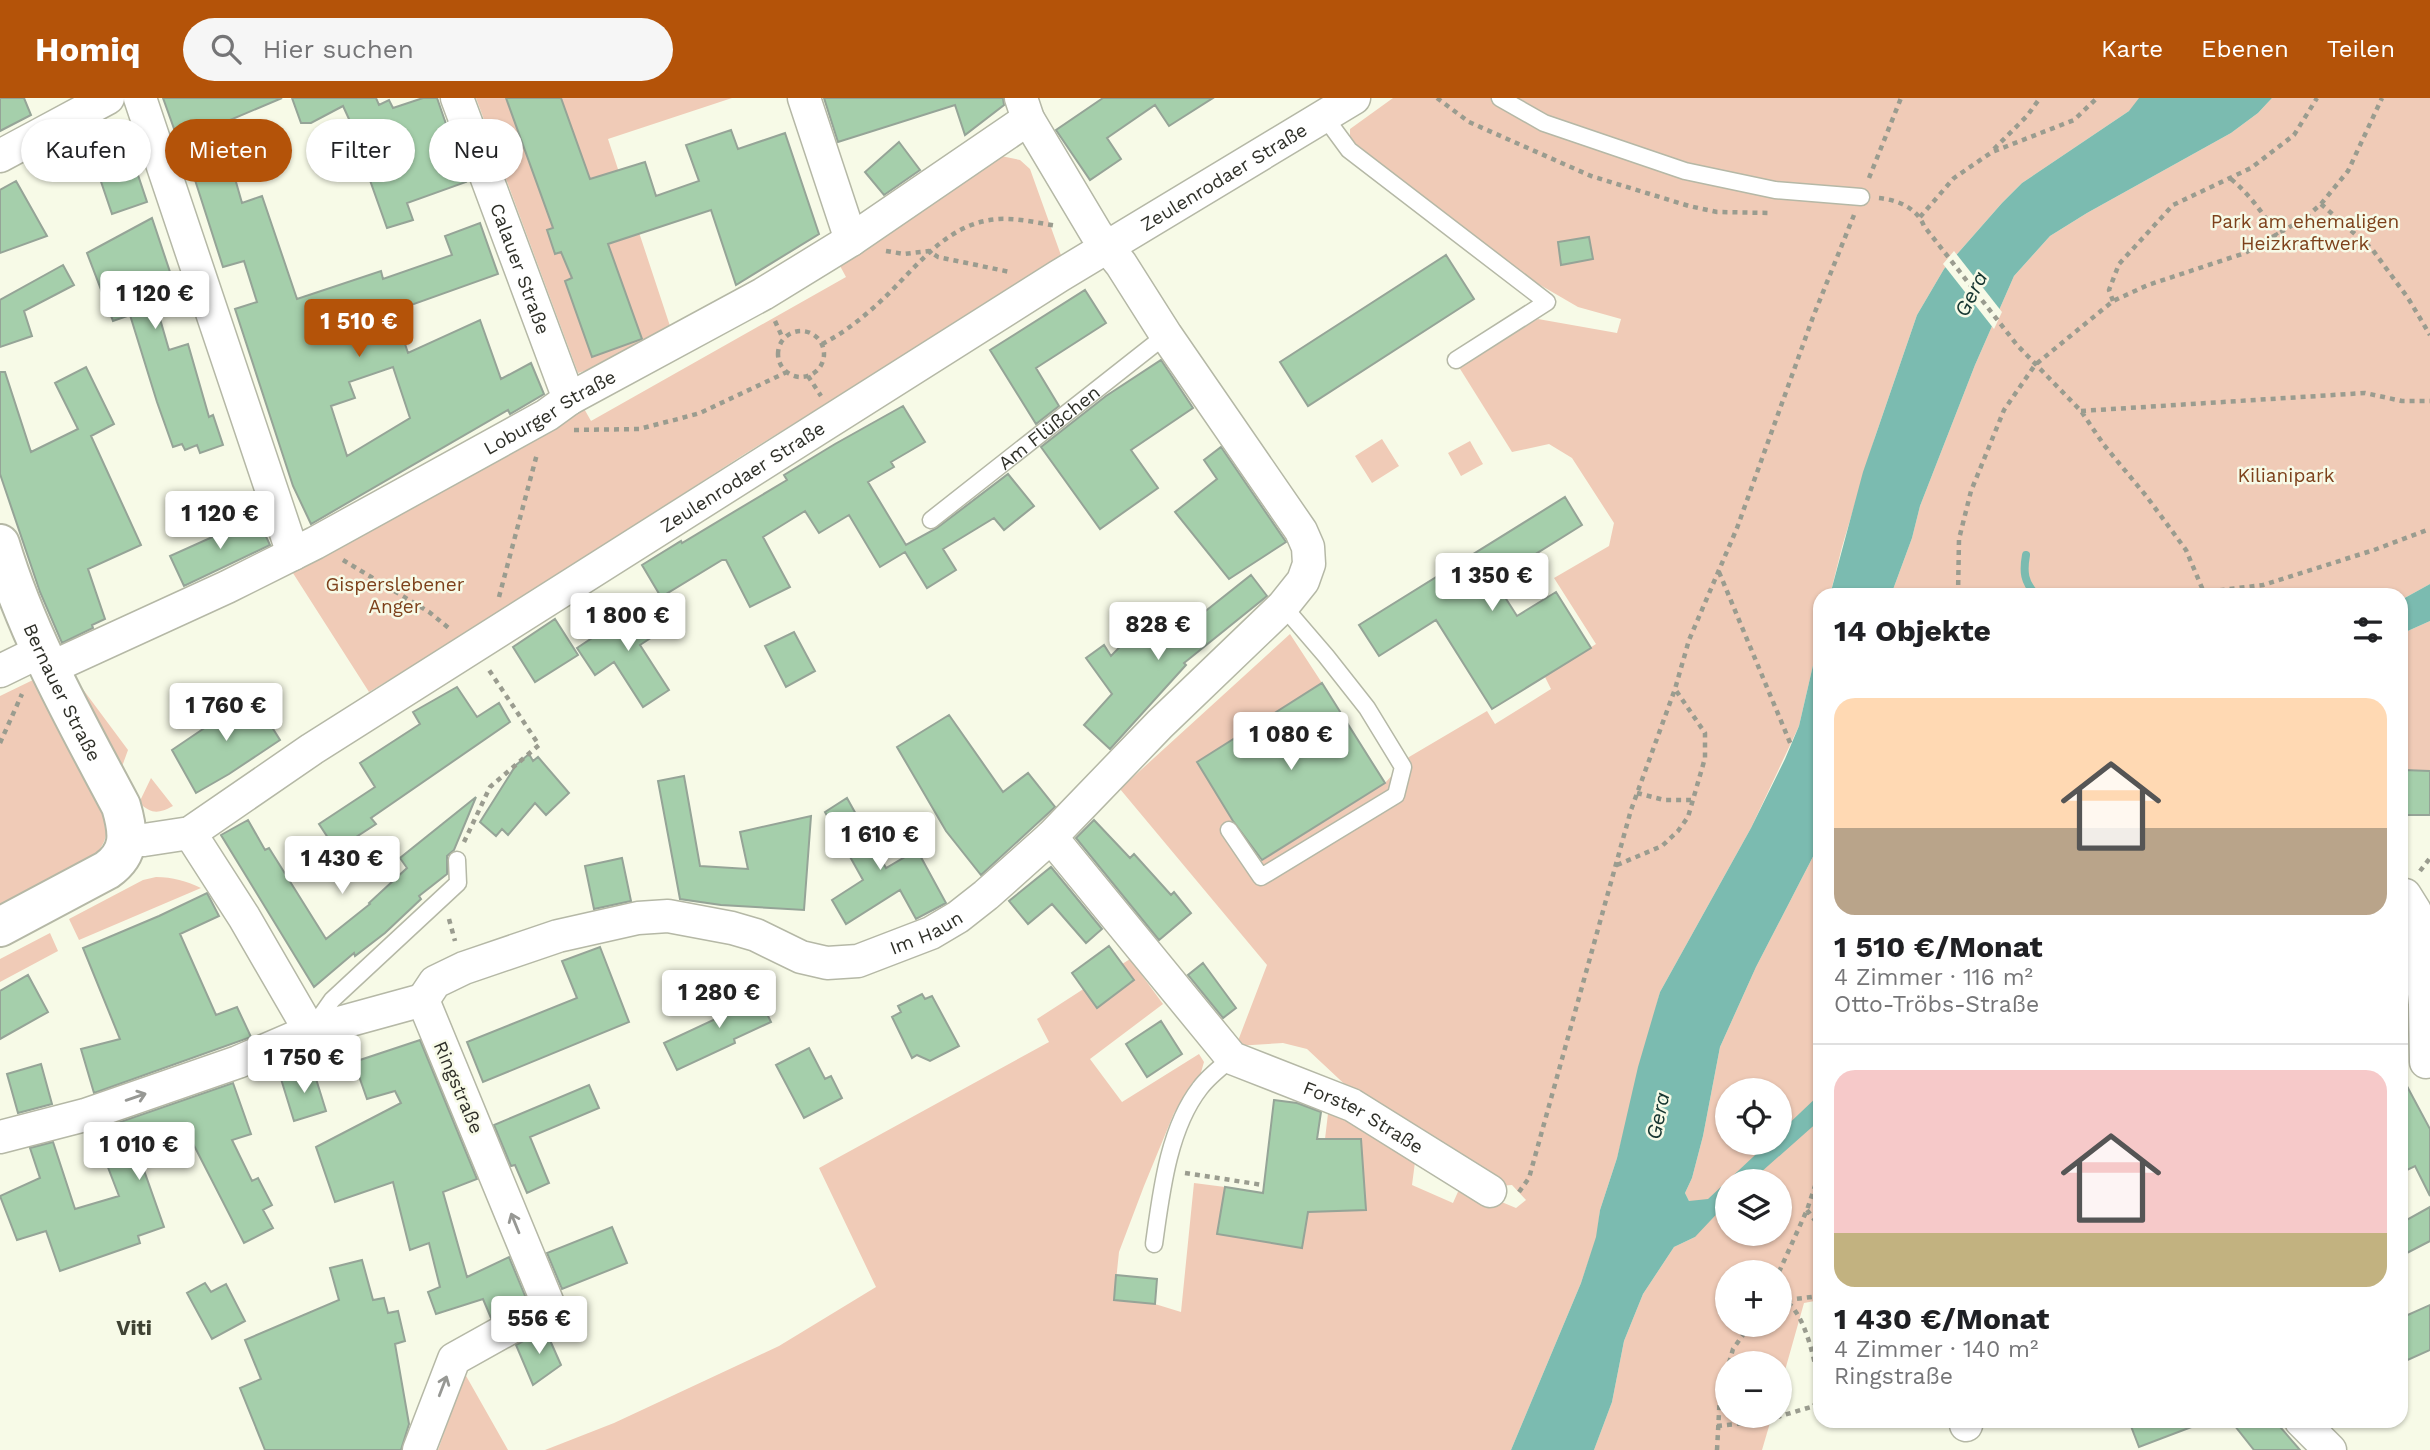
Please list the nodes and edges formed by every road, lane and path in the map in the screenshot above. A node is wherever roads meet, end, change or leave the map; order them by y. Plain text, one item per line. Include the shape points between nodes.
1 (108, 98) edge
2 (140, 98) edge
3 (457, 98) edge
4 (804, 98) edge
5 (1354, 98) edge
6 (1500, 98) edge
7 (1901, 98) edge
8 (2040, 98) edge
9 (2097, 98) edge
10 (2317, 98) edge
11 (2382, 98) edge
12 (1025, 109) edge
13 (1324, 116) junction
14 (1992, 152) junction
15 (0, 156) edge
16 (2231, 179) junction
17 (1861, 197) junction
18 (2321, 204) junction
19 (1920, 218) junction
20 (2277, 236) junction
21 (851, 240) junction
22 (1102, 241) junction
23 (929, 251) junction
24 (1059, 276) junction
25 (2113, 301) junction
26 (1166, 335) junction
27 (2430, 335) edge
28 (822, 344) junction
29 (1455, 360) dead end
30 (2035, 365) junction
31 (787, 372) junction
32 (2430, 401) edge
33 (2081, 411) junction
34 (558, 415) junction
35 (931, 520) dead end
36 (2430, 529) edge
37 (0, 544) edge
38 (304, 549) junction
39 (1719, 572) junction
40 (1958, 588) edge
41 (2202, 588) edge
42 (2244, 588) edge
43 (1283, 606) junction
44 (481, 643) junction
45 (44, 660) junction
46 (0, 671) edge
47 (1675, 689) junction
48 (0, 743) edge
49 (1791, 745) dead end
50 (1637, 793) junction
51 (1691, 800) junction
52 (1229, 830) dead end
53 (190, 833) junction
54 (1051, 837) junction
55 (127, 839) junction
56 (457, 860) joint
57 (1617, 865) junction
58 (443, 898) junction
59 (2408, 900) edge
60 (0, 927) edge
61 (464, 968) junction
62 (423, 1000) junction
63 (2408, 1021) edge
64 (310, 1031) junction
65 (1232, 1058) junction
66 (2428, 1067) edge
67 (0, 1138) edge
68 (1195, 1175) dead end
69 (1263, 1185) dead end
70 (1490, 1191) joint
71 (1813, 1192) edge
72 (1807, 1210) junction
73 (1813, 1218) edge
74 (1154, 1244) dead end
75 (1784, 1260) edge
76 (1813, 1297) edge
77 (1792, 1299) edge
78 (1792, 1308) edge
79 (1813, 1357) edge
80 (1813, 1406) edge
81 (1792, 1412) edge
82 (1717, 1428) edge
83 (2308, 1428) edge
84 (419, 1450) edge
85 (1717, 1450) edge
86 (2330, 1450) edge

1 - 15 street
2 - 38 street
3 - 34 street, Calauer Straße
4 - 21 street
5 - 13 street, Zeulenrodaer Straße
6 - 17 lane via 1545,123 1685,171 1775,190
7 - 17 path
8 - 14 path
9 - 14 path via 2074,120
10 - 16 path via 2294,135
11 - 18 path via 2348,171
12 - 21 street, Loburger Straße
12 - 22 street
13 - 22 street, Zeulenrodaer Straße
13 - 29 lane via 1349,150 1547,302
14 - 19 path via 1954,178
16 - 20 path via 2263,213
16 - 25 path via 2173,205 2141,238 2119,264 2109,290
17 - 19 path via 1895,200
17 - 39 path
18 - 20 path
18 - 27 path via 2372,248
19 - 30 path
20 - 25 path via 2245,253
21 - 23 path via 904,254
21 - 34 street, Loburger Straße
22 - 23 path via 1029,221 999,219 975,223
22 - 24 street, Zeulenrodaer Straße
22 - 26 street
23 - 24 path via 938,257 1014,273
23 - 28 path via 862,317
24 - 44 street, Zeulenrodaer Straße
25 - 30 path
26 - 35 lane, Am Flüßchen
26 - 43 street, Im Haun via 1308,547 1303,581
28 - 31 path via 824,362 815,373 801,377
28 - 31 path via 809,331 788,334 778,353
30 - 33 path
30 - 40 path via 2004,410 1971,491 1959,540
31 - 34 path via 700,413 639,429 568,429
32 - 33 path via 2365,393
33 - 41 path via 2186,550
34 - 38 street, Loburger Straße
34 - 44 path via 539,446
36 - 42 path
37 - 45 street, Bernauer Straße
38 - 44 path
38 - 45 street, Loburger Straße
39 - 47 path via 1689,640
39 - 49 path
43 - 52 lane via 1367,708 1403,767 1396,795 1261,877
43 - 54 street, Im Haun
44 - 53 street, Zeulenrodaer Straße via 312,749
44 - 56 path via 539,746 490,787
45 - 46 street, Loburger Straße
45 - 48 path
45 - 55 street, Bernauer Straße via 121,806
47 - 50 path
47 - 51 path via 1705,733 1705,758
50 - 51 path
50 - 57 path
51 - 57 path via 1688,817 1662,846
53 - 55 street, Zeulenrodaer Straße via 144,841
53 - 64 street
54 - 61 street, Im Haun via 958,917 931,933 858,961 827,963 801,957 755,935 668,916 558,936
54 - 65 street, Forster Straße
55 - 60 street via 121,857 107,870
56 - 58 lane via 458,883
57 - 70 path via 1529,1178 1517,1195 1506,1198
58 - 61 path
58 - 64 lane via 332,1000
59 - 66 street via 2415,911
61 - 62 street, Im Haun via 435,982
62 - 64 street
84 -> 62 street, Ringstraße via 454,1359 549,1306
63 - 66 street
67 -> 64 street via 85,1115 238,1062
65 - 70 street, Forster Straße via 1352,1105
65 - 74 lane via 1200,1088 1177,1128
68 - 69 path
71 - 72 path
72 - 73 path
72 - 75 path
76 - 77 path
78 - 79 path via 1807,1333
80 - 81 path
82 - 85 path
83 - 86 street

